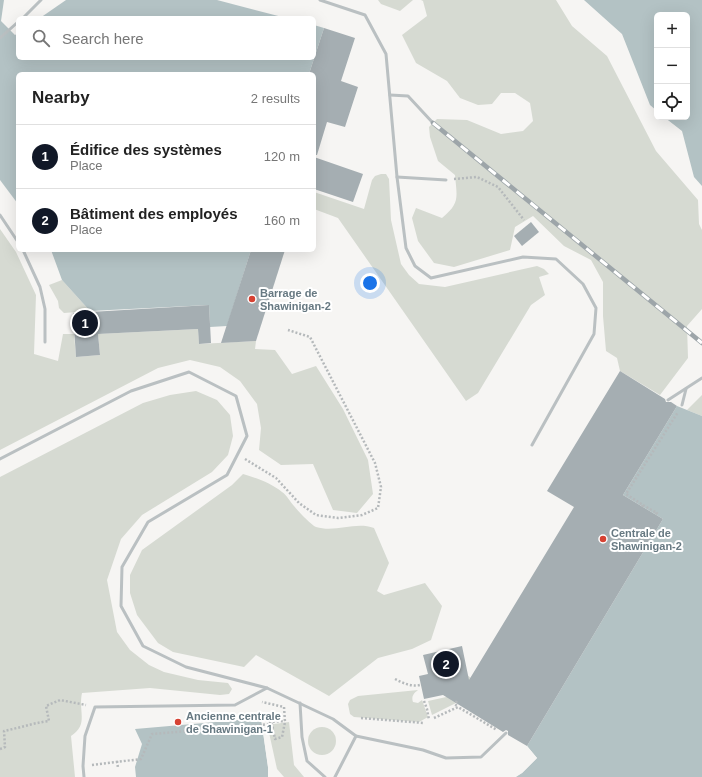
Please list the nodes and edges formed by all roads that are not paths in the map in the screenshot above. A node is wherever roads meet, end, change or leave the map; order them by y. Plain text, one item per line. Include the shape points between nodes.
1 (41, 0) edge
2 (320, 0) edge
3 (25, 16) edge
4 (16, 24) edge
5 (0, 38) edge
6 (390, 95) junction
7 (433, 123) dead end
8 (397, 177) junction
9 (446, 180) road end
10 (0, 215) edge
11 (16, 239) edge
12 (24, 252) edge
13 (45, 342) dead end
14 (702, 378) edge
15 (686, 388) junction
16 (668, 400) dead end
17 (682, 404) road end
18 (532, 445) dead end
19 (0, 459) edge
20 (267, 688) junction
21 (300, 703) junction
22 (506, 733) dead end
23 (356, 736) junction
24 (84, 777) edge
25 (325, 777) edge
26 (335, 777) edge

1 - 3 lane
2 - 6 lane via 365,15 386,54
4 - 5 lane
6 - 7 lane via 408,96
6 - 8 lane
8 - 9 lane
8 - 18 lane via 406,248 415,266 431,278 523,257 556,259 583,284 596,308 594,334
10 - 11 lane
12 - 13 lane via 40,287
14 - 15 lane
15 - 16 lane
15 - 17 lane
19 - 20 lane via 131,391 189,372 236,396 247,436 227,475 148,522 122,568 121,606 143,646 186,667
20 - 21 lane
20 - 24 lane via 235,705 95,707 85,736
21 - 23 lane via 333,720
21 - 25 lane via 302,737 307,761
22 - 23 lane via 481,756 446,758 423,750
23 - 26 lane

